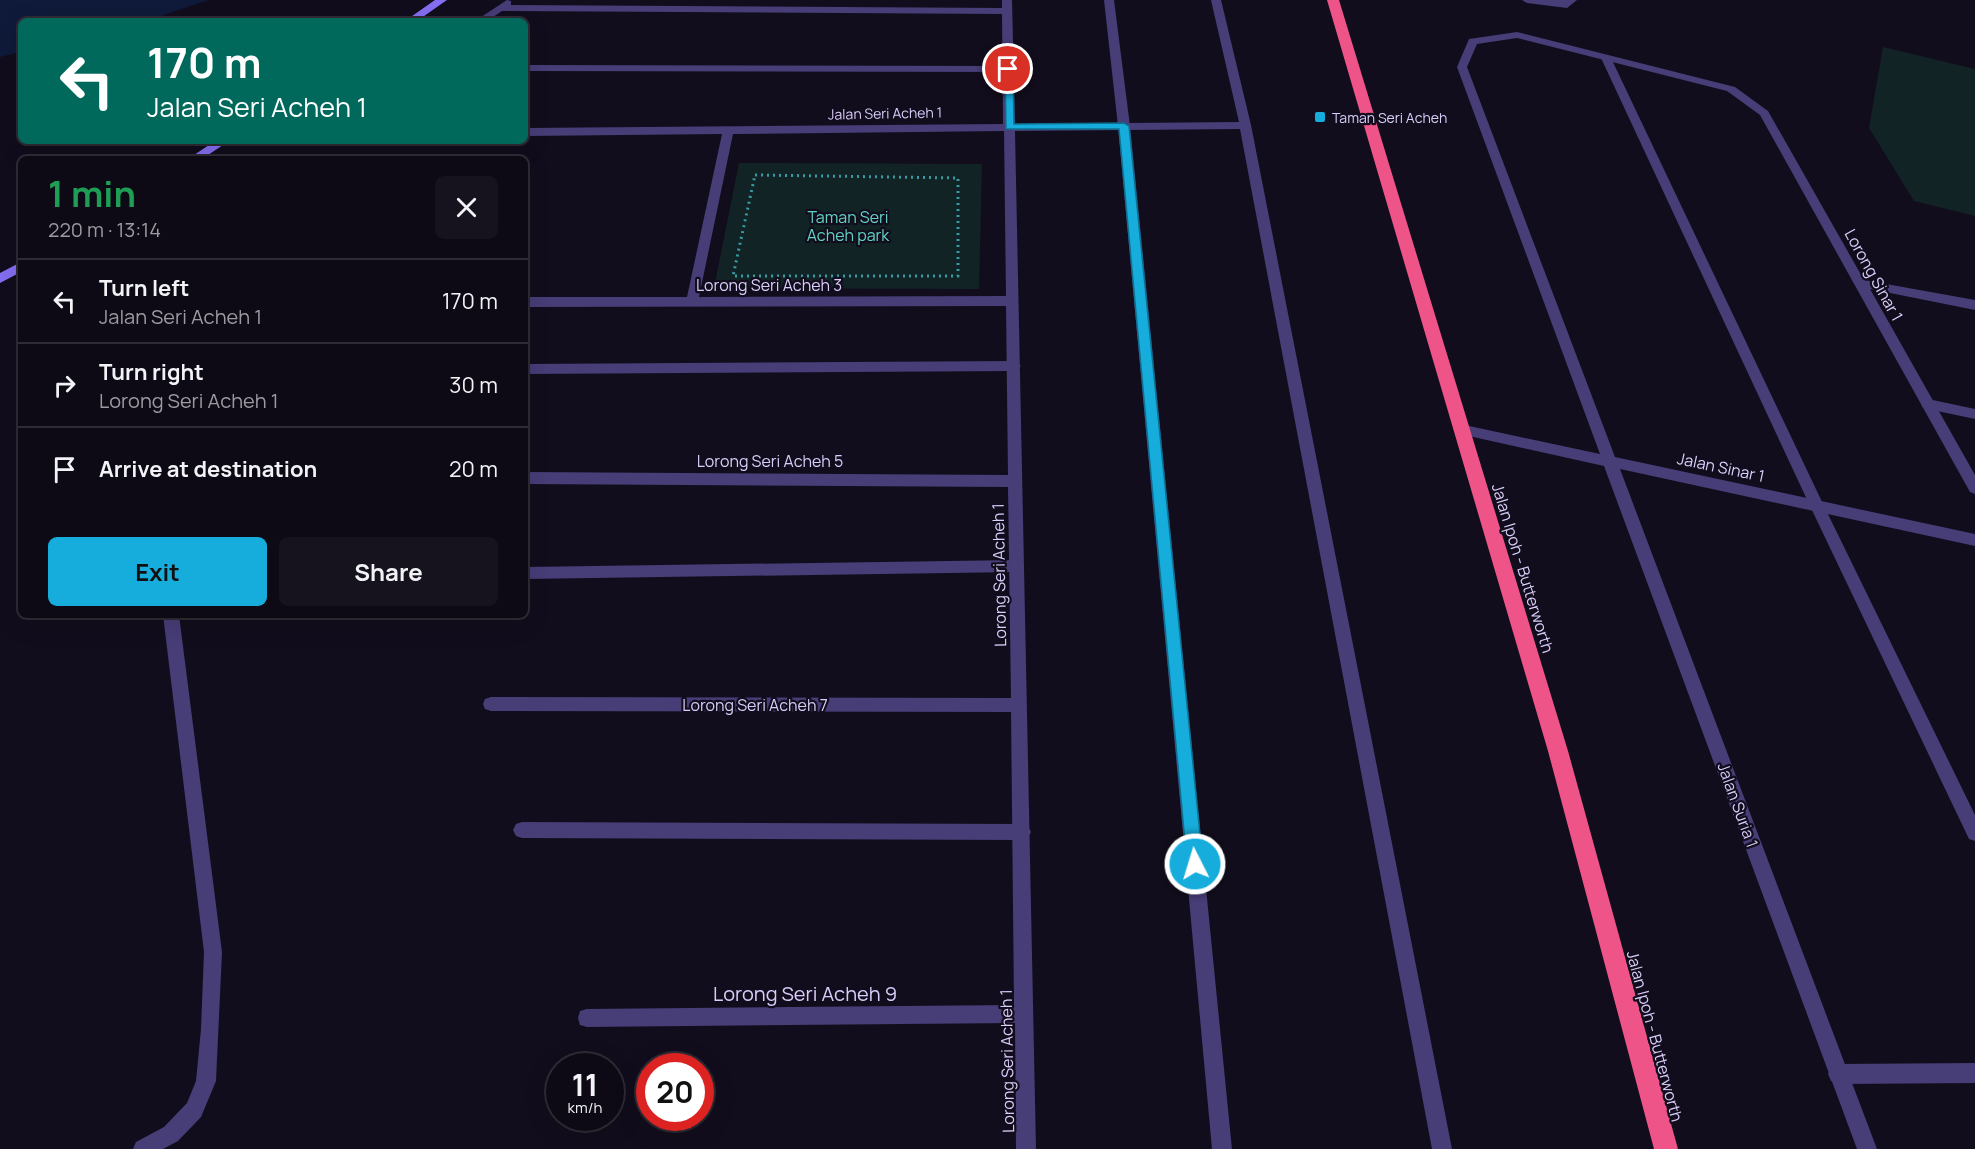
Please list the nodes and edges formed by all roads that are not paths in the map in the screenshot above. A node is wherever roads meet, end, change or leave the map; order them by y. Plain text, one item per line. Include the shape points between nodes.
1 (442, 0) edge
2 (512, 0) edge
3 (1109, 0) edge
4 (1216, 0) edge
5 (1333, 0) edge
6 (1527, 0) edge
7 (1572, 0) edge
8 (1007, 5) edge
9 (499, 8) junction
10 (415, 18) edge
11 (484, 18) edge
12 (1606, 57) junction
13 (528, 68) edge
14 (1008, 69) junction
15 (1245, 125) junction
16 (1124, 126) junction
17 (1009, 127) junction
18 (728, 130) junction
19 (528, 132) edge
20 (218, 144) edge
21 (199, 156) edge
22 (18, 268) edge
23 (0, 279) edge
24 (1859, 283) junction
25 (1012, 301) junction
26 (528, 302) edge
27 (692, 302) junction
28 (1975, 305) edge
29 (1014, 366) junction
30 (528, 369) edge
31 (1928, 404) junction
32 (1975, 414) edge
33 (1460, 429) junction
34 (1610, 461) junction
35 (528, 478) edge
36 (1015, 481) junction
37 (1975, 488) edge
38 (1817, 506) junction
39 (1975, 540) edge
40 (1017, 566) junction
41 (528, 573) edge
42 (171, 618) edge
43 (491, 704) dead end
44 (1019, 705) junction
45 (522, 830) dead end
46 (1022, 832) junction
47 (1975, 834) edge
48 (1024, 1014) junction
49 (587, 1018) dead end
50 (1975, 1073) edge
51 (1838, 1074) junction
52 (144, 1149) edge
53 (1026, 1149) edge
54 (1222, 1149) edge
55 (1442, 1149) edge
56 (1666, 1149) edge
57 (1867, 1149) edge

1 - 10 street
2 - 9 street
3 - 16 street
4 - 15 street
5 - 33 highway, Jalan Ipoh - Butterworth
6 - 7 street via 1567,5
8 - 9 street
8 - 14 street, Lorong Seri Acheh 1
9 - 11 street
12 - 24 street, Lorong Sinar 1 via 1731,89 1764,113
12 - 34 street, Jalan Suria 1 via 1517,35 1473,41 1462,66
12 - 38 street
13 - 14 street
14 - 17 street, Lorong Seri Acheh 1
15 - 16 street, Jalan Seri Acheh 1
15 - 55 street
16 - 17 street, Jalan Seri Acheh 1
16 - 54 street
17 - 18 street, Jalan Seri Acheh 1
17 - 25 street, Lorong Seri Acheh 1
18 - 19 street, Jalan Seri Acheh 1
18 - 27 street
20 - 21 street
22 - 23 street
24 - 28 street
24 - 31 street, Lorong Sinar 1
25 - 27 street, Lorong Seri Acheh 3
25 - 29 street, Lorong Seri Acheh 1
26 - 27 street, Lorong Seri Acheh 3
29 - 30 street
29 - 36 street, Lorong Seri Acheh 1
31 - 32 street
31 - 37 street, Lorong Sinar 1
33 - 34 street, Jalan Sinar 1
33 - 56 highway, Jalan Ipoh - Butterworth via 1558,751
34 - 38 street, Jalan Sinar 1
34 - 51 street, Jalan Suria 1
35 - 36 street, Lorong Seri Acheh 5
36 - 40 street, Lorong Seri Acheh 1
38 - 39 street, Jalan Sinar 1
38 - 47 street
40 - 41 street
40 - 44 street, Lorong Seri Acheh 1
42 - 52 street via 213,952 210,1029 206,1081 194,1110 171,1134
43 - 44 street, Lorong Seri Acheh 7
44 - 46 street, Lorong Seri Acheh 1
45 - 46 street
46 - 48 street, Lorong Seri Acheh 1
48 - 49 street, Lorong Seri Acheh 9
48 - 53 street, Lorong Seri Acheh 1
50 - 51 street
51 - 57 street, Jalan Suria 1

